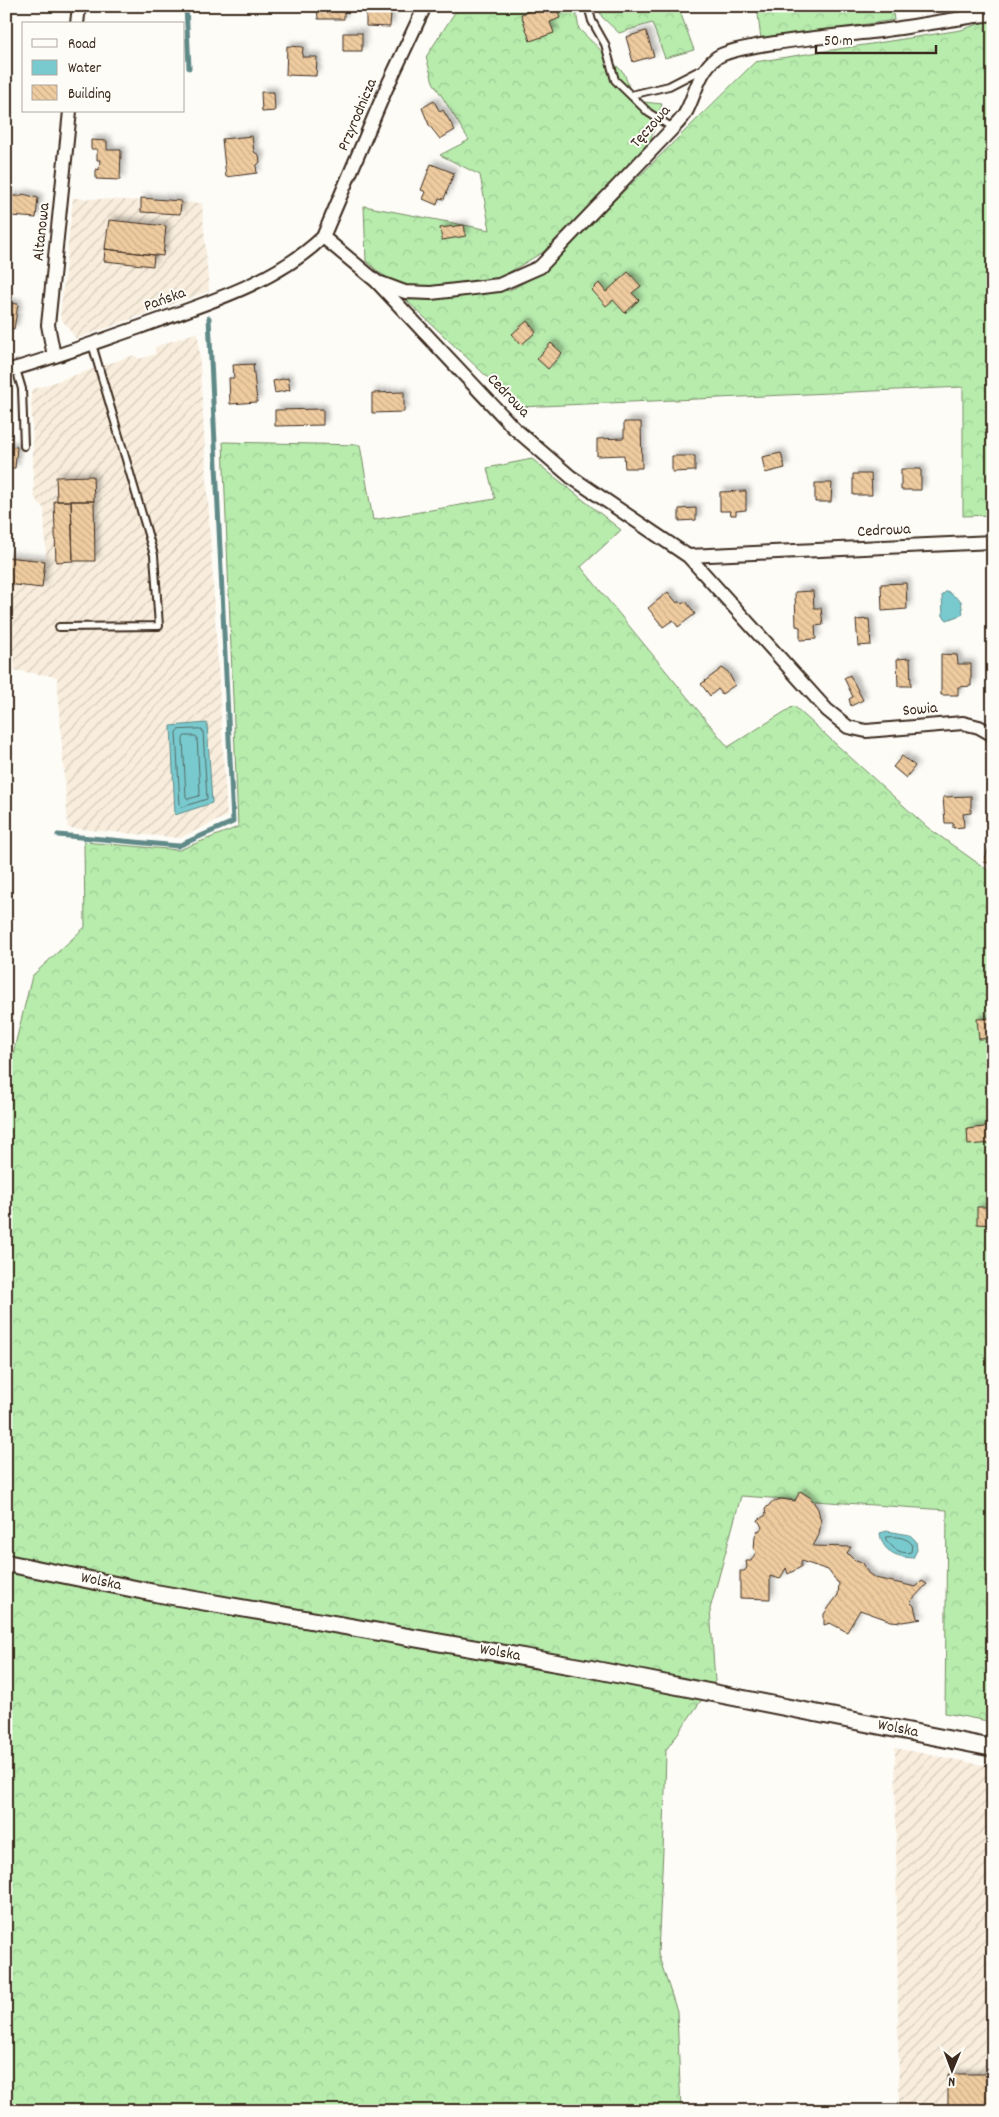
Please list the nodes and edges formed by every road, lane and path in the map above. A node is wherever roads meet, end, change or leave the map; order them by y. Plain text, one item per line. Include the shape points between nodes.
1 (79, 6) edge
2 (425, 6) edge
3 (588, 6) edge
4 (993, 14) edge
5 (77, 22) edge
6 (707, 66) junction
7 (631, 95) junction
8 (70, 112) edge
9 (673, 128) junction
10 (323, 237) junction
11 (376, 281) junction
12 (92, 344) junction
13 (54, 356) junction
14 (11, 370) edge
15 (24, 446) dead end
16 (993, 542) edge
17 (688, 556) junction
18 (60, 627) dead end
19 (848, 727) joint
20 (993, 735) edge
21 (6, 1563) edge
22 (993, 1748) edge

1 - 5 street
2 - 10 street, Przyrodnicza
3 - 7 lane via 605,44 615,80
4 - 6 street via 745,48 718,56
6 - 7 lane via 668,86
6 - 9 street, Tęczowa via 687,112
7 - 9 lane via 649,113
8 - 13 street, Altanowa via 48,325
9 - 11 street, Tęczowa via 540,267 499,285 431,293 404,292
10 - 11 street, Cedrowa
10 - 12 street, Pańska via 282,269 194,307
11 - 17 street, Cedrowa via 514,428 571,477
12 - 13 street, Pańska
12 - 18 lane via 154,555 159,626
13 - 14 street, Pańska
14 - 15 lane via 22,389
16 - 17 street, Cedrowa
17 - 19 street, Cedrowa via 827,710
19 - 20 street, Sowia via 866,731 964,723
21 - 22 street, Wolska via 155,1593 591,1669

